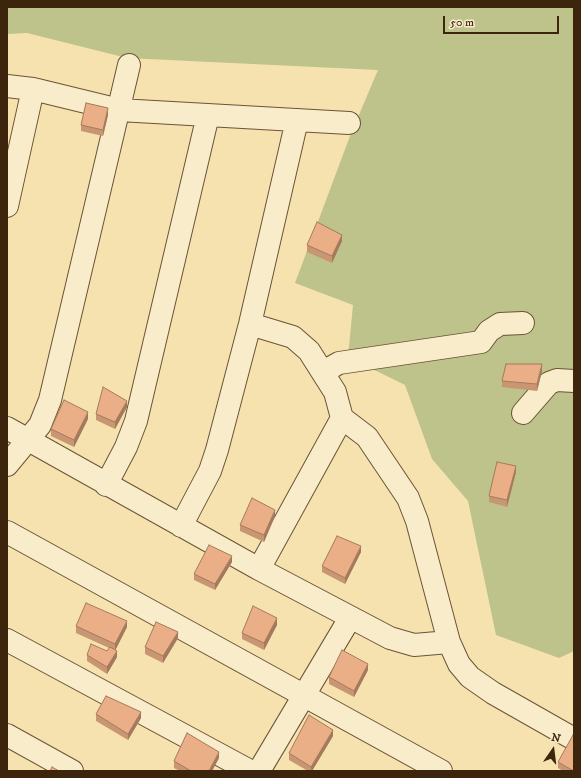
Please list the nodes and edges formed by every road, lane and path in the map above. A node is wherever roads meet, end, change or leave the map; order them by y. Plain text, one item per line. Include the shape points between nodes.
1 (129, 65) dead end
2 (7, 86) edge
3 (33, 89) junction
4 (119, 110) junction
5 (208, 115) junction
6 (297, 120) junction
7 (349, 123) dead end
8 (7, 206) edge
9 (523, 323) dead end
10 (250, 324) junction
11 (324, 372) junction
12 (574, 381) edge
13 (523, 413) dead end
14 (342, 418) junction
15 (7, 428) edge
16 (28, 440) junction
17 (7, 465) edge
18 (106, 485) junction
19 (181, 526) junction
20 (7, 532) edge
21 (259, 569) junction
22 (350, 618) junction
23 (7, 640) edge
24 (449, 642) junction
25 (304, 695) junction
26 (7, 735) edge
27 (574, 739) edge
28 (72, 771) edge
29 (250, 771) edge
30 (259, 771) edge
31 (442, 771) edge

1 - 4 street
2 - 3 street
3 - 4 street
3 - 8 street
4 - 5 street
4 - 16 street via 57,379 40,425
5 - 6 street
5 - 18 street via 136,421 126,448
6 - 7 street
6 - 10 street
9 - 11 street via 500,324 489,331 481,342 339,363
10 - 11 street via 293,337 309,351
10 - 19 street via 218,450
11 - 14 street via 335,392
12 - 13 street via 557,380 549,383
14 - 21 street
14 - 24 street via 367,437 408,498
15 - 16 street
16 - 17 street
16 - 18 street
18 - 19 street
19 - 21 street
20 - 25 street
21 - 22 street
22 - 24 street via 401,643 414,645
22 - 25 street
23 - 29 street
24 - 27 street via 459,664 470,677
25 - 30 street
25 - 31 street
26 - 28 street

